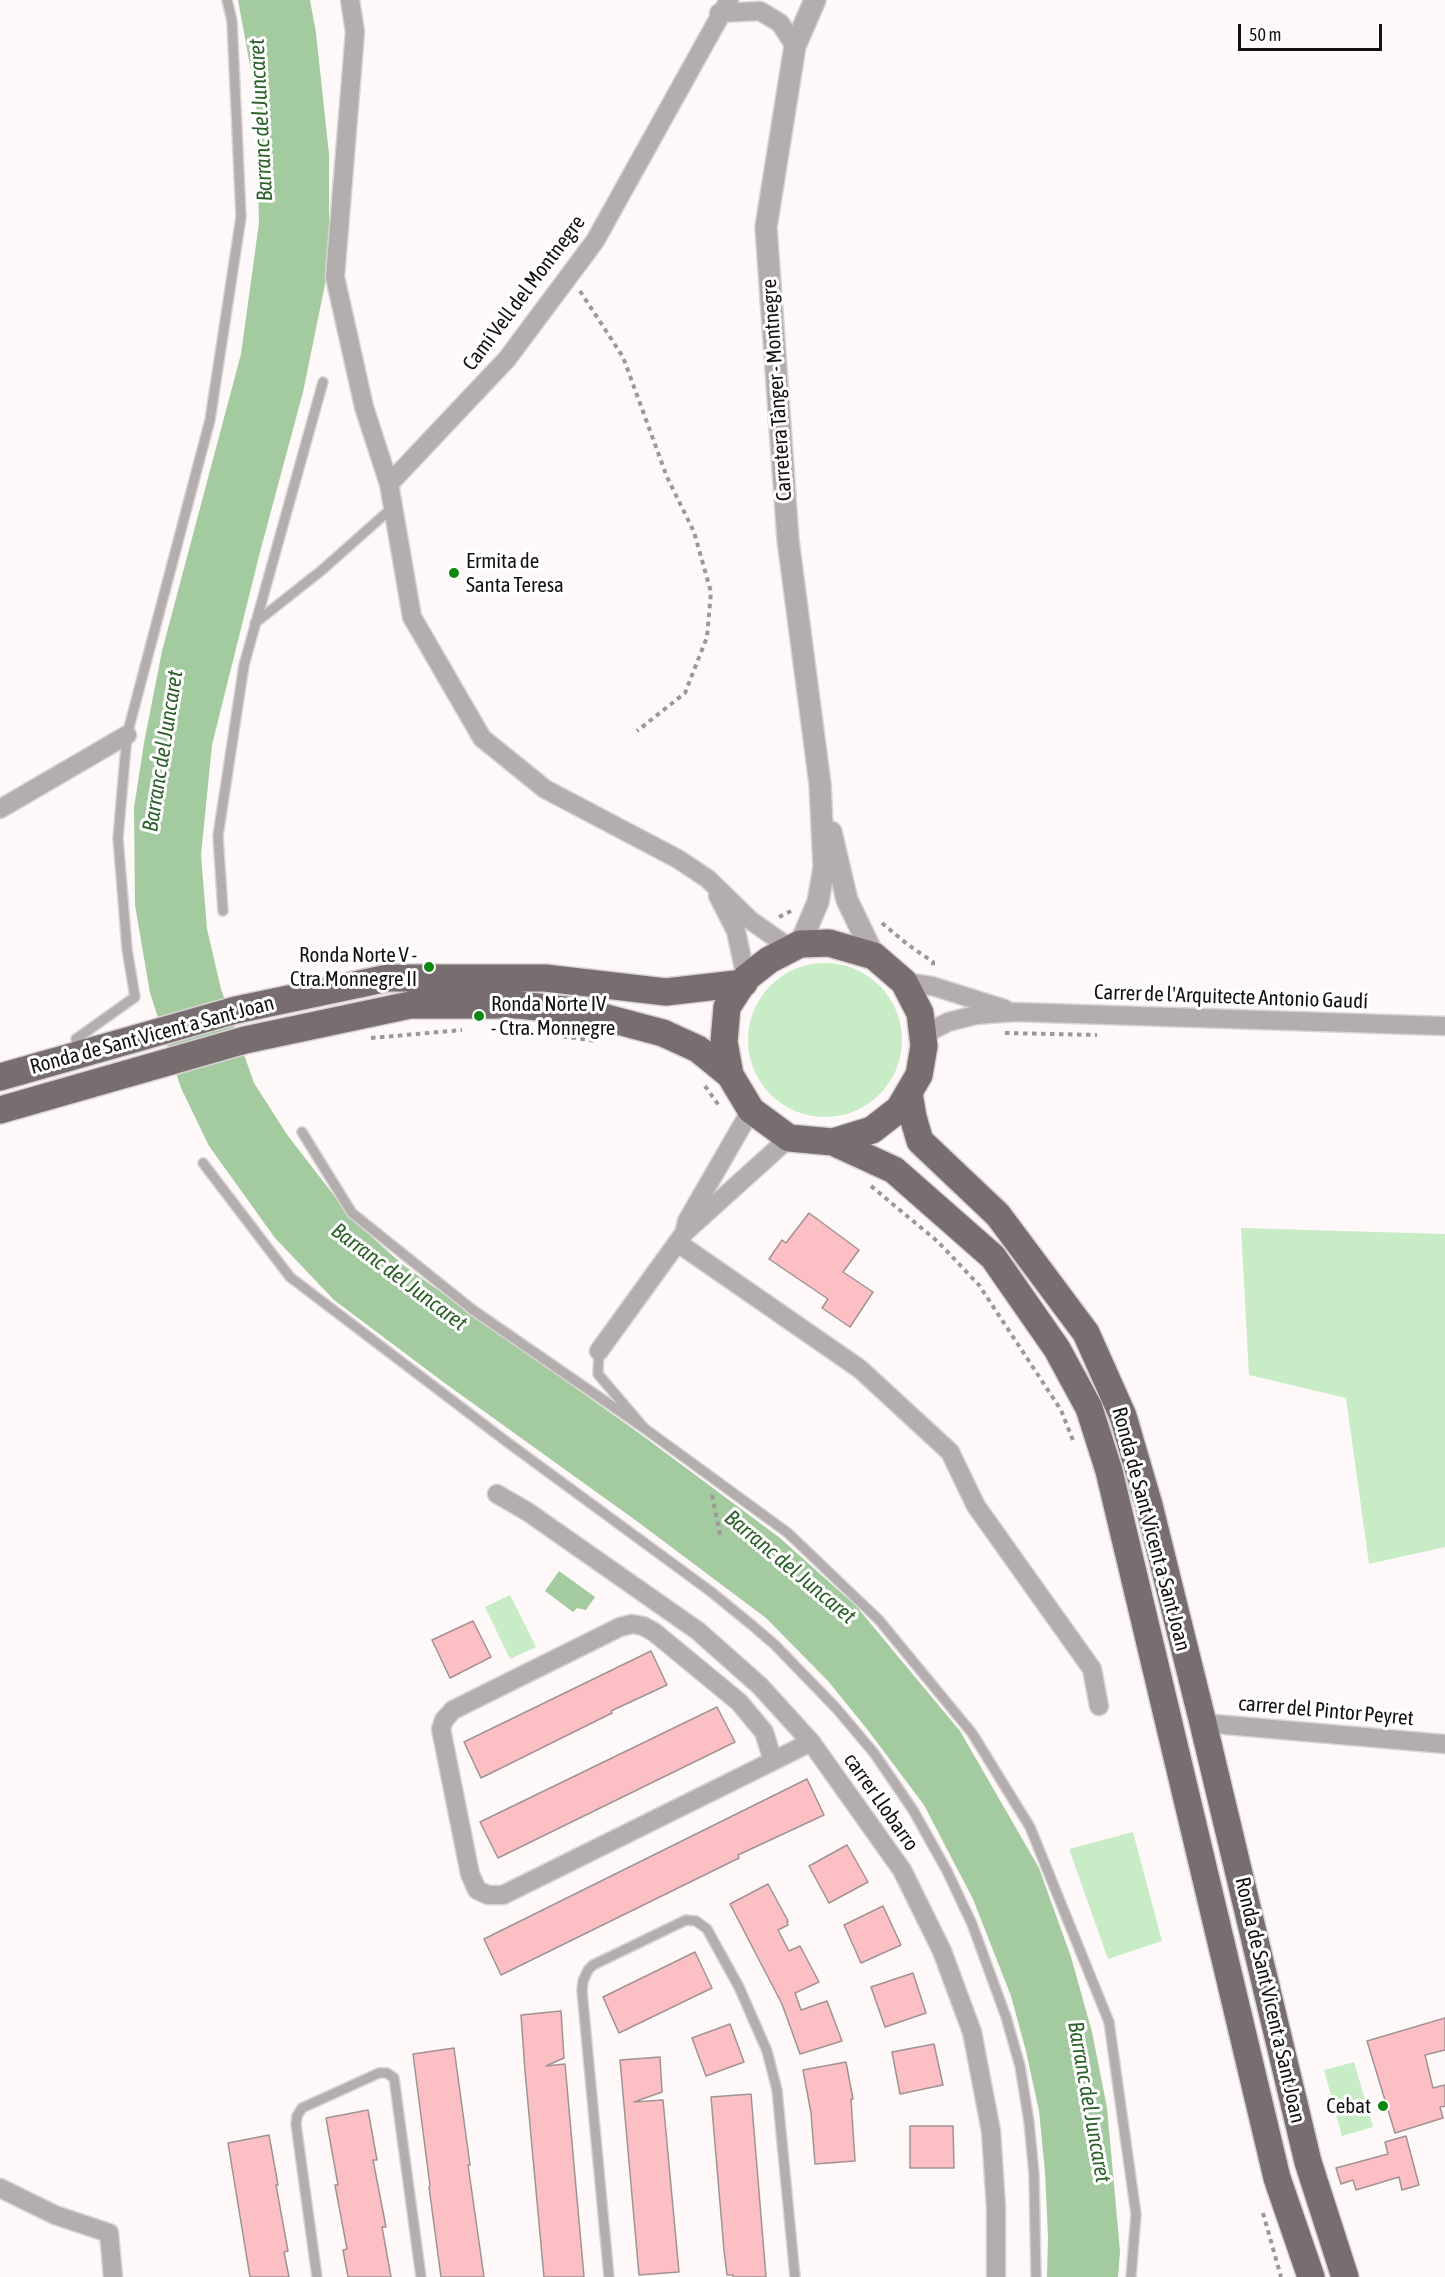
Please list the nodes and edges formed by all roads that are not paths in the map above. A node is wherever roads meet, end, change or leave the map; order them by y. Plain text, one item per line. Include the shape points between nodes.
1 (227, 0) edge
2 (351, 0) edge
3 (814, 0) edge
4 (724, 7) edge
5 (795, 46) junction
6 (323, 382) dead end
7 (389, 484) junction
8 (393, 507) junction
9 (255, 623) junction
10 (127, 735) junction
11 (820, 784) junction
12 (0, 809) edge
13 (708, 879) junction
14 (222, 911) dead end
15 (795, 946) junction
16 (874, 956) junction
17 (745, 980) junction
18 (904, 982) junction
19 (1015, 1012) junction
20 (1445, 1026) edge
21 (923, 1035) junction
22 (76, 1039) dead end
23 (730, 1075) junction
24 (0, 1077) edge
25 (909, 1093) junction
26 (0, 1110) edge
27 (746, 1117) junction
28 (302, 1132) dead end
29 (789, 1138) junction
30 (833, 1142) junction
31 (203, 1162) dead end
32 (682, 1238) junction
33 (599, 1351) joint
34 (644, 1428) junction
35 (497, 1494) dead end
36 (1099, 1706) dead end
37 (1203, 1723) junction
38 (811, 1742) junction
39 (1445, 1744) edge
40 (773, 1761) junction
41 (0, 2188) edge
42 (113, 2277) edge
43 (316, 2277) edge
44 (421, 2277) edge
45 (609, 2277) edge
46 (795, 2277) edge
47 (996, 2277) edge
48 (1036, 2277) edge
49 (1131, 2277) edge
50 (1311, 2277) edge
51 (1345, 2277) edge

1 - 10 lane via 232,21 241,217 210,420
2 - 7 street via 355,32 335,277 364,407
3 - 5 street, Carretera Tànger - Montnegre
4 - 5 street, Camí Vell del Montnegre via 760,11 780,23
4 - 7 street, Camí Vell del Montnegre via 595,241 507,359
5 - 11 street, Carretera Tànger - Montnegre via 766,226 788,540
6 - 9 lane
7 - 8 street
8 - 9 lane
8 - 13 street via 412,617 482,738 545,789 678,859
9 - 14 lane via 244,665 218,836
10 - 12 street
10 - 22 lane via 118,838 135,997
11 - 15 street, Carretera Tànger - Montnegre via 824,867 819,895
11 - 16 street, Carretera Tànger - Montnegre via 847,900
13 - 15 street via 750,920
13 - 17 street via 736,931
15 - 16 main road, Ronda de Sant Vicent a Sant Joan via 829,943
15 - 17 main road, Ronda de Sant Vicent a Sant Joan via 769,960
16 - 18 main road, Ronda de Sant Vicent a Sant Joan
17 - 23 main road, Ronda de Sant Vicent a Sant Joan via 727,1007 724,1042
17 - 24 main road, Ronda de Sant Vicent a Sant Joan via 666,992 545,978 388,978 237,1010
18 - 19 street, Carrer de l'Arquitecte Antonio Gaudí
18 - 21 main road, Ronda de Sant Vicent a Sant Joan via 920,1013
19 - 20 street, Carrer de l'Arquitecte Antonio Gaudí
19 - 21 street, Carrer de l'Arquitecte Antonio Gaudí via 948,1022
21 - 25 main road, Ronda de Sant Vicent a Sant Joan via 919,1075
23 - 26 main road, Ronda de Sant Vicent a Sant Joan via 698,1049 663,1032 584,1012 519,1005 410,1005 245,1041
23 - 27 main road, Ronda de Sant Vicent a Sant Joan
25 - 30 main road via 899,1109 872,1130
25 - 37 main road, Ronda de Sant Vicent a Sant Joan via 920,1141 998,1215 1086,1333 1123,1416
27 - 29 main road, Ronda de Sant Vicent a Sant Joan
27 - 32 street via 687,1221
28 - 34 lane via 352,1213 473,1310
29 - 30 main road, Ronda de Sant Vicent a Sant Joan
29 - 32 street
30 - 50 main road, Ronda de Sant Vicent a Sant Joan via 894,1170 993,1257 1057,1349 1089,1408 1109,1471 1277,2178
31 - 48 lane via 290,1277 753,1626 836,1708 874,1753 913,1810 947,1871 972,1924 1006,2017 1020,2066 1029,2122 1037,2232
32 - 33 street
32 - 36 street via 860,1369 950,1452 976,1506 1092,1669
33 - 34 lane via 598,1374
34 - 49 lane via 789,1533 879,1620 972,1733 1030,1827 1109,2022 1136,2214
35 - 38 street, carrer Llobarro via 698,1631 760,1686
37 - 39 street, carrer del Pintor Peyret
37 - 51 main road, Ronda de Sant Vicent a Sant Joan via 1308,2162
38 - 40 street
38 - 47 street, carrer Llobarro via 902,1870 942,1951 972,2032 992,2142
40 - 40 street via 503,1895 488,1895 477,1890 470,1874 441,1729 453,1710 620,1626 632,1624 654,1632 739,1702 764,1732
41 - 42 street via 55,2215 109,2233
43 - 44 lane via 297,2116 302,2108 379,2073 394,2078
45 - 46 lane via 583,1981 593,1965 686,1920 707,1929 767,2051 777,2090

